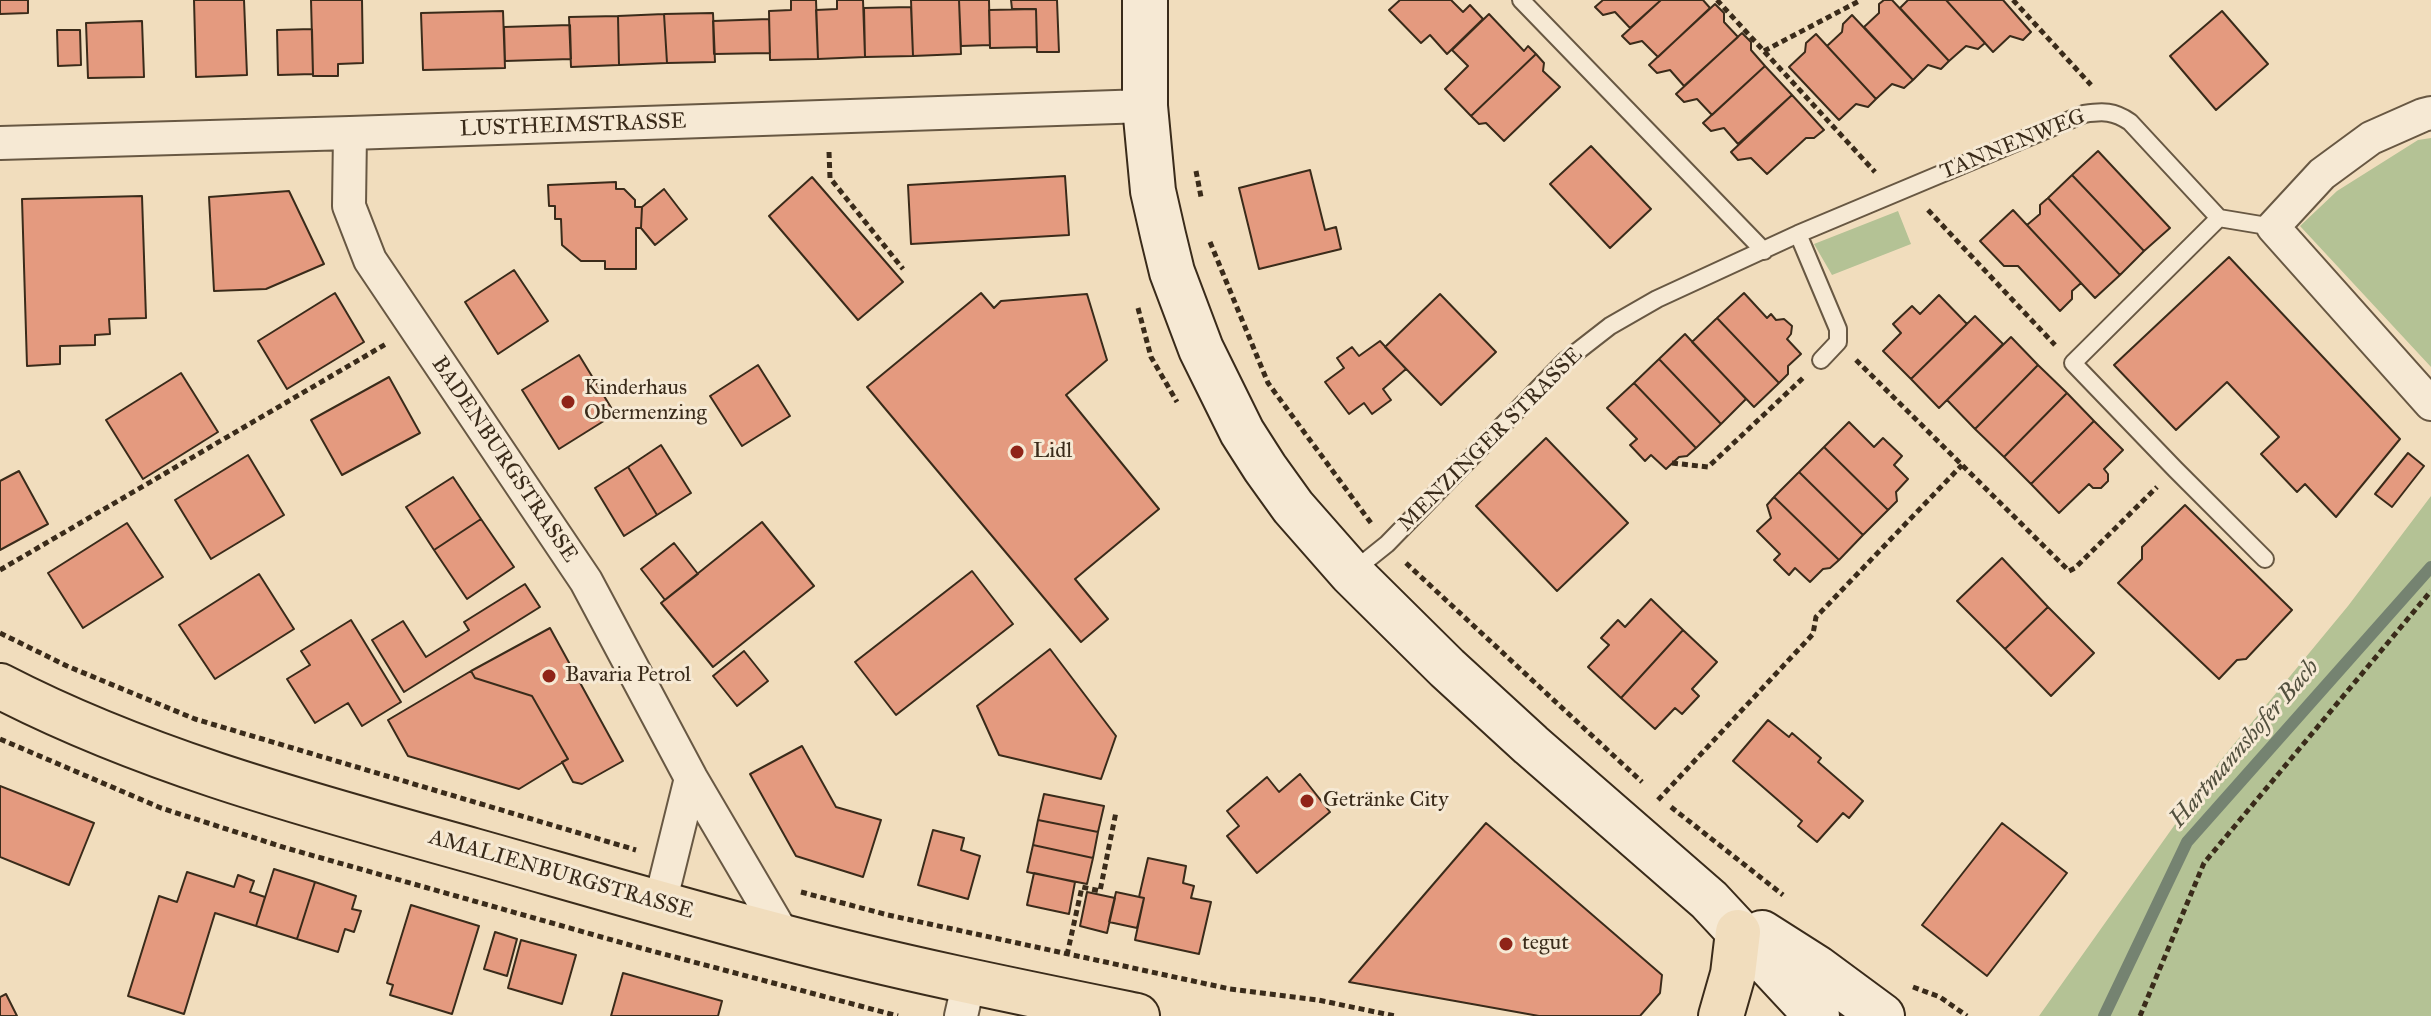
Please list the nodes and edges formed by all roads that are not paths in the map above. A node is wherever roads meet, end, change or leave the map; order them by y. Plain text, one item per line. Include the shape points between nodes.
1 (1145, 0) edge
2 (1521, 0) edge
3 (1145, 106) junction
4 (2431, 113) edge
5 (350, 133) junction
6 (0, 143) edge
7 (2219, 218) junction
8 (2273, 227) junction
9 (1798, 234) junction
10 (1764, 251) junction
11 (1821, 360) road end
12 (2431, 404) edge
13 (2265, 559) dead end
14 (1351, 573) junction
15 (0, 686) edge
16 (691, 778) junction
17 (1709, 900) junction
18 (660, 903) junction
19 (1738, 932) junction
20 (785, 938) junction
21 (965, 998) edge
22 (1892, 1000) edge
23 (1043, 1004) edge
24 (1137, 1016) edge
25 (1721, 1016) edge
26 (1817, 1016) edge

1 - 3 street
2 - 10 lane
3 - 5 street, LUSTHEIMSTRASSE
3 - 14 street via 1153,191 1172,272 1201,349 1265,468
4 - 8 street via 2371,138 2322,174
5 - 6 street, LUSTHEIMSTRASSE
5 - 16 street, BADENBURGSTRASSE via 349,206 370,260 586,581
7 - 8 lane
7 - 9 lane, TANNENWEG via 2130,122 2103,111 2084,114
7 - 13 lane via 2073,363
8 - 12 street
9 - 10 lane, MENZINGER STRASSE
9 - 11 lane via 1838,329 1838,342
10 - 14 lane, MENZINGER STRASSE via 1657,299 1565,361 1387,544
14 - 17 street via 1531,745
15 - 18 main road, AMALIENBURGSTRASSE via 175,762
16 - 18 street
16 - 20 street, BADENBURGSTRASSE
17 - 19 street
17 - 22 street via 1817,968
18 - 20 main road, AMALIENBURGSTRASSE
19 - 25 main road
19 - 26 street
20 - 21 main road, AMALIENBURGSTRASSE
21 - 23 main road, AMALIENBURGSTRASSE
23 - 24 main road, AMALIENBURGSTRASSE

